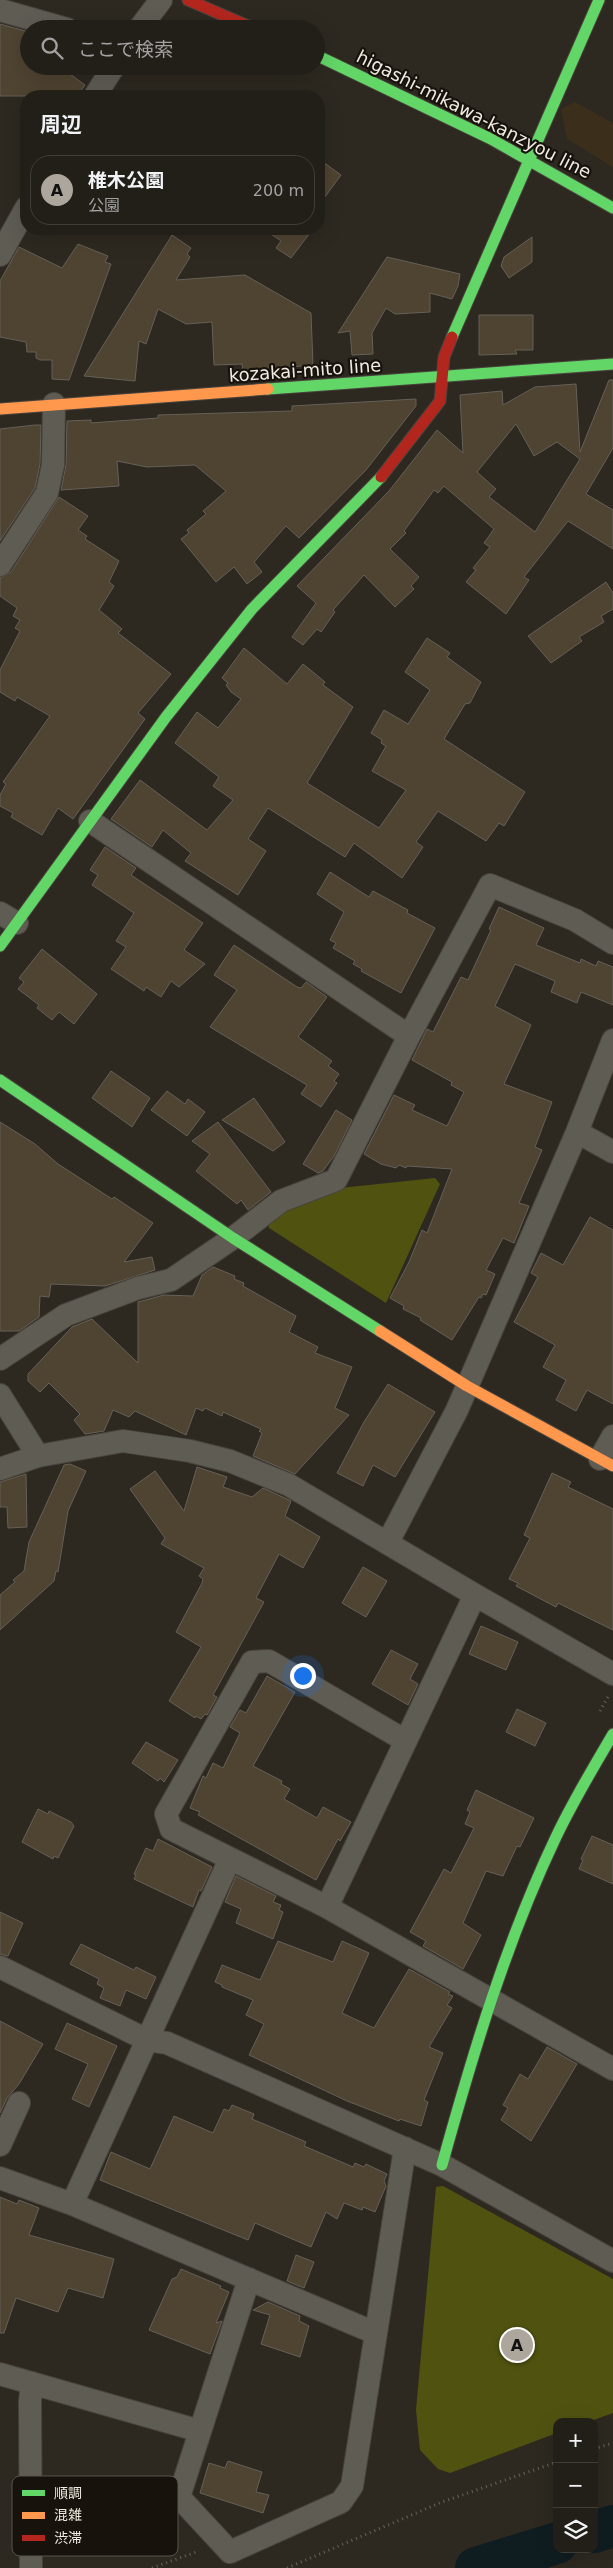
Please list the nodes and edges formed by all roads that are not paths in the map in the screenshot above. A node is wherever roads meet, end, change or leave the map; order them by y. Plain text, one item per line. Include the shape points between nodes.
1 (161, 0) edge
2 (188, 0) edge
3 (599, 0) edge
4 (0, 10) edge
5 (35, 20) edge
6 (146, 20) edge
7 (235, 20) edge
8 (325, 59) edge
9 (108, 75) edge
10 (99, 90) edge
11 (529, 159) junction
12 (613, 208) edge
13 (20, 219) edge
14 (0, 255) edge
15 (613, 364) edge
16 (442, 377) junction
17 (54, 404) junction
18 (0, 408) edge
19 (0, 565) edge
20 (90, 821) junction
21 (8, 918) edge
22 (613, 943) edge
23 (0, 946) edge
24 (409, 1036) junction
25 (613, 1040) edge
26 (0, 1080) edge
27 (577, 1132) junction
28 (613, 1152) edge
29 (233, 1238) junction
30 (0, 1359) edge
31 (467, 1386) junction
32 (0, 1395) edge
33 (613, 1436) edge
34 (38, 1456) junction
35 (607, 1462) edge
36 (0, 1469) edge
37 (388, 1542) junction
38 (475, 1596) junction
39 (613, 1674) edge
40 (613, 1734) edge
41 (406, 1741) junction
42 (230, 1859) junction
43 (327, 1907) junction
44 (0, 1967) edge
45 (490, 1999) junction
46 (147, 2040) junction
47 (613, 2069) edge
48 (19, 2103) dead end
49 (0, 2145) edge
50 (405, 2148) junction
51 (442, 2165) junction
52 (0, 2178) edge
53 (72, 2204) junction
54 (613, 2261) edge
55 (249, 2279) junction
56 (375, 2333) junction
57 (0, 2374) edge
58 (32, 2383) junction
59 (200, 2432) junction
60 (30, 2476) edge

1 - 6 street
2 - 7 street
3 - 11 street
4 - 5 street
8 - 11 street, higashi-mikawa-kanzyou line
9 - 10 street
11 - 12 street, higashi-mikawa-kanzyou line
11 - 16 street via 444,357
13 - 14 street
15 - 16 street, kozakai-mito line
16 - 17 street, kozakai-mito line
16 - 20 street via 440,401 378,480 252,609 166,717
17 - 18 street, kozakai-mito line
17 - 19 street via 53,465 47,493
20 - 21 street
20 - 24 street
21 - 23 street
22 - 24 street via 575,920 490,885
24 - 29 street via 336,1180 281,1200
25 - 27 street
26 - 29 street
27 - 28 street
27 - 31 street
29 - 30 street via 172,1280 138,1288 66,1315
29 - 31 street
31 - 35 street
31 - 37 street
32 - 34 street
33 - 35 street
34 - 36 street
34 - 37 street via 122,1441 230,1460 289,1485
37 - 38 street
38 - 39 street
38 - 41 street
40 - 45 street via 594,1763 521,1912
41 - 42 street via 269,1661 252,1662 166,1814 171,1829
41 - 43 street
42 - 43 street
42 - 46 street
43 - 45 street
44 - 46 street
45 - 47 street
45 - 51 street
46 - 50 street via 167,2043
46 - 53 street
48 - 49 street
50 - 51 street
50 - 56 street
51 - 54 street
52 - 53 street
53 - 55 street
55 - 56 street
55 - 59 street
56 - 59 street via 352,2486 341,2502 230,2552 179,2497
57 - 58 street
58 - 59 street
58 - 60 street

